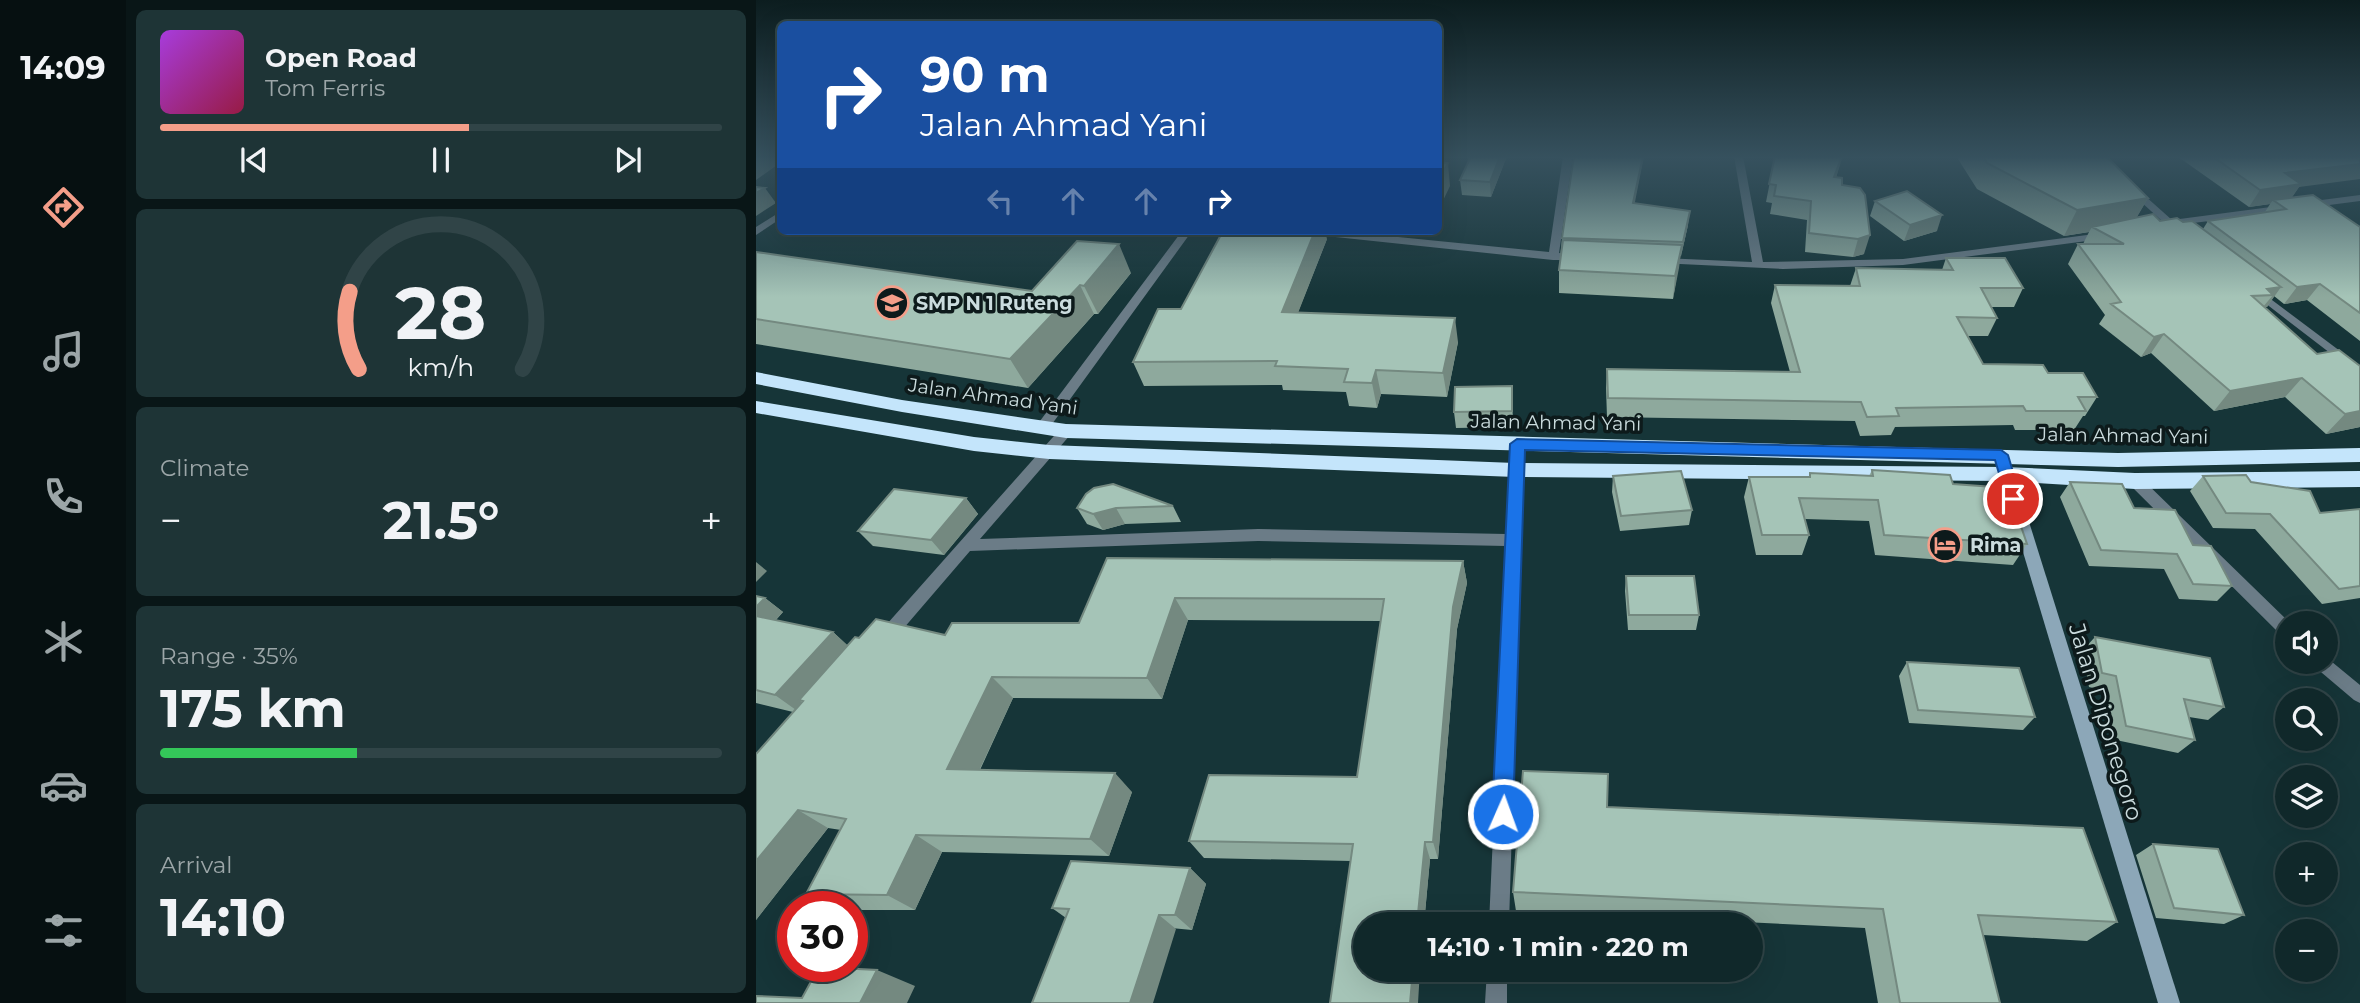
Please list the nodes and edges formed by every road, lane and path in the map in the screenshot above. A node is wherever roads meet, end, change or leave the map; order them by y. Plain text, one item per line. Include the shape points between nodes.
1 (1561, 203) edge
2 (1747, 203) edge
3 (2147, 203) edge
4 (2323, 203) edge
5 (777, 217) edge
6 (2169, 223) junction
7 (2156, 225) edge
8 (2179, 231) edge
9 (756, 232) edge
10 (2117, 233) edge
11 (1184, 235) edge
12 (1370, 235) edge
13 (1553, 257) junction
14 (1594, 259) edge
15 (1648, 260) edge
16 (1758, 264) junction
17 (2243, 281) edge
18 (2360, 372) edge
19 (756, 377) edge
20 (776, 382) junction
21 (756, 399) edge
22 (756, 407) edge
23 (1042, 428) junction
24 (1066, 431) junction
25 (1517, 444) junction
26 (1049, 452) junction
27 (2360, 455) edge
28 (2003, 465) junction
29 (1515, 470) junction
30 (2360, 478) edge
31 (2136, 481) junction
32 (1512, 540) junction
33 (968, 545) junction
34 (2275, 618) edge
35 (876, 649) edge
36 (2335, 674) edge
37 (2360, 695) edge
38 (1499, 912) edge
39 (1497, 982) edge
40 (1496, 1003) edge
41 (2169, 1003) edge

1 - 13 street
2 - 16 street
3 - 6 street
4 - 6 street
5 - 9 street
6 - 7 street
6 - 8 street
10 - 16 street via 1903,262
11 - 23 street
12 - 13 street
13 - 14 street
15 - 16 street
17 - 18 street
19 - 20 highway, Jalan Ahmad Yani
20 - 21 highway
20 - 23 highway, Jalan Ahmad Yani
22 - 26 highway, Jalan Ahmad Yani
23 - 24 highway, Jalan Ahmad Yani
24 - 25 highway, Jalan Ahmad Yani
24 - 26 street
25 - 28 highway, Jalan Ahmad Yani
25 - 29 street
26 - 29 highway, Jalan Ahmad Yani
26 - 33 street
27 - 28 highway, Jalan Ahmad Yani
28 - 29 highway, Jalan Ahmad Yani
28 - 31 highway, Jalan Ahmad Yani
28 - 41 street, Jalan Diponegoro
29 - 32 street
30 - 31 highway, Jalan Ahmad Yani
31 - 34 street
32 - 33 street via 1258,535
32 - 38 street
33 - 35 street
36 - 37 street
39 - 40 street

